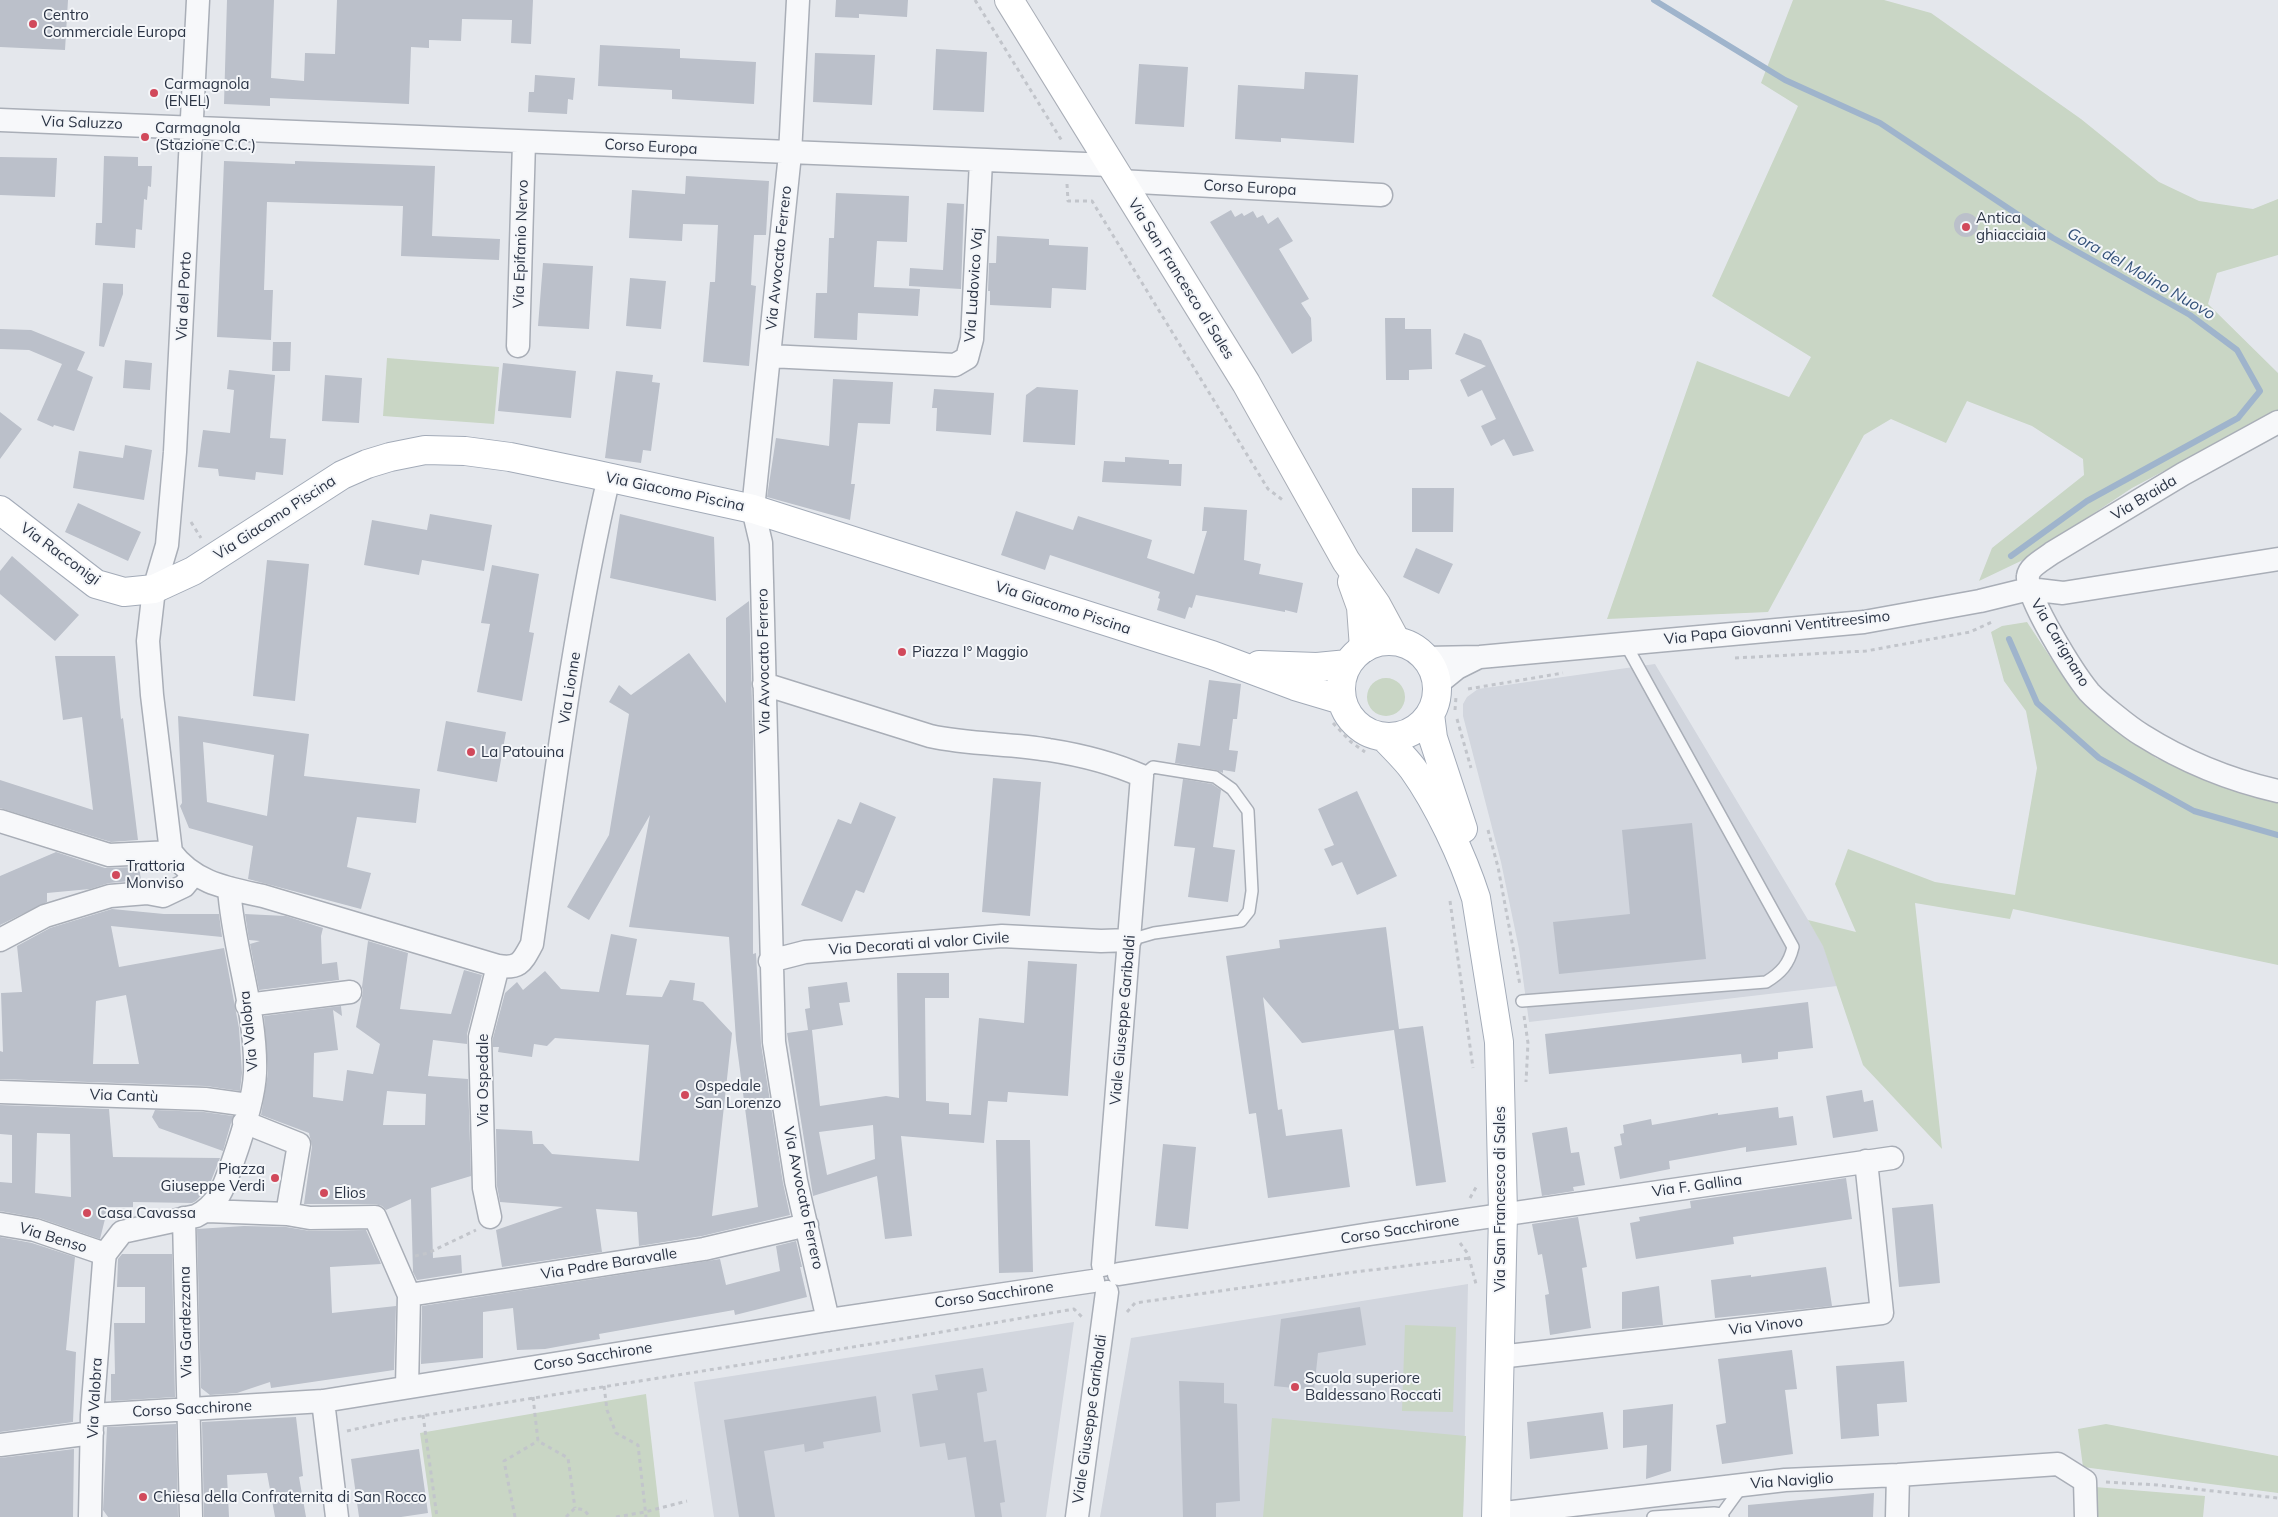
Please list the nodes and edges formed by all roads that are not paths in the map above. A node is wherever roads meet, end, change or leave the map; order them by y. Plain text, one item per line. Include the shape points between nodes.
1 (198, 0) edge
2 (798, 0) edge
3 (1009, 0) edge
4 (0, 120) edge
5 (193, 127) junction
6 (524, 142) junction
7 (790, 154) junction
8 (981, 161) junction
9 (1114, 173) junction
10 (1381, 195) dead end
11 (518, 346) dead end
12 (769, 356) junction
13 (2278, 422) edge
14 (609, 478) junction
15 (753, 509) junction
16 (0, 510) edge
17 (2278, 560) edge
18 (1346, 561) junction
19 (154, 589) junction
20 (2029, 589) junction
21 (1396, 642) junction
22 (1625, 643) junction
23 (1212, 655) junction
24 (1356, 656) junction
25 (1480, 656) junction
26 (1426, 658) junction
27 (764, 684) junction
28 (1453, 688) junction
29 (1335, 710) junction
30 (1430, 714) junction
31 (1379, 746) junction
32 (1142, 776) junction
33 (2278, 791) edge
34 (0, 821) edge
35 (171, 852) junction
36 (193, 874) junction
37 (230, 888) junction
38 (1460, 888) junction
39 (0, 940) edge
40 (1130, 940) junction
41 (770, 961) junction
42 (498, 966) junction
43 (350, 992) dead end
44 (1522, 1001) road end
45 (247, 1005) junction
46 (0, 1092) edge
47 (246, 1113) junction
48 (1892, 1158) dead end
49 (1866, 1161) junction
50 (206, 1211) junction
51 (287, 1214) junction
52 (1503, 1214) junction
53 (184, 1218) junction
54 (490, 1218) road end
55 (0, 1224) edge
56 (807, 1226) junction
57 (106, 1254) junction
58 (1106, 1278) junction
59 (409, 1295) junction
60 (828, 1320) junction
61 (1499, 1357) junction
62 (406, 1387) junction
63 (323, 1402) junction
64 (187, 1410) junction
65 (92, 1424) junction
66 (0, 1445) edge
67 (1898, 1475) junction
68 (1744, 1484) junction
69 (1496, 1515) edge
70 (1723, 1516) edge
71 (90, 1517) edge
72 (191, 1517) edge
73 (337, 1517) edge
74 (1077, 1517) edge
75 (1654, 1517) edge
76 (1897, 1517) edge
77 (2086, 1517) edge

1 - 5 street, Via del Porto
2 - 7 street, Via Avvocato Ferrero
3 - 9 main road, Via San Francesco di Sales
4 - 5 street, Via Saluzzo
5 - 6 street, Corso Europa
5 - 19 street, Via del Porto via 176,442 167,545
6 - 7 street, Corso Europa
6 - 11 street, Via Epifanio Nervo
7 - 8 street, Corso Europa
7 - 12 street, Via Avvocato Ferrero
8 - 9 street, Corso Europa via 1066,164
8 - 12 street, Via Ludovico Vaj via 972,339 967,358 955,365
9 - 10 street, Corso Europa
9 - 18 main road, Via San Francesco di Sales via 1246,383
12 - 15 street, Via Avvocato Ferrero
13 - 20 street, Via Braida via 2183,474 2052,554 2028,574
14 - 15 main road, Via Giacomo Piscina
14 - 19 main road, Via Giacomo Piscina via 466,451 425,450 390,457 342,475 193,571
14 - 42 street, Via Lionne via 597,528 569,690 532,944 522,962 511,968
15 - 23 main road, Via Giacomo Piscina
15 - 27 street, Via Avvocato Ferrero via 761,543
16 - 19 main road, Via Racconigi via 96,584 124,592
17 - 20 street, Via Papa Giovanni Ventitreesimo via 2062,593
18 - 21 main road via 1376,604
18 - 24 main road via 1361,607
19 - 35 street via 148,641
20 - 22 street, Via Papa Giovanni Ventitreesimo via 1864,622
20 - 33 street, Via Carignano via 2042,620 2090,692 2140,735 2199,767 2246,784
21 - 24 main road, Via Giacomo Piscina via 1380,642
21 - 26 main road
22 - 25 street, Via Papa Giovanni Ventitreesimo
22 - 44 lane via 1793,947 1790,959 1779,974 1766,982
23 - 24 main road, Via Giacomo Piscina via 1263,666 1317,668
23 - 29 main road, Via Giacomo Piscina via 1295,686
24 - 29 main road via 1340,688
25 - 26 street, Via Papa Giovanni Ventitreesimo
25 - 28 street, Via Papa Giovanni Ventitreesimo via 1457,668
26 - 28 main road via 1433,671
27 - 32 street via 930,736 1049,749 1120,766
27 - 41 street, Via Avvocato Ferrero
28 - 30 main road via 1436,700
29 - 31 main road via 1348,714
30 - 31 main road via 1410,732
30 - 38 main road, Via San Francesco di Sales via 1433,738 1448,791 1466,839
31 - 38 main road, Via San Francesco di Sales via 1412,768 1424,788 1453,841
32 - 40 street, Viale Giuseppe Garibaldi
32 - 40 lane via 1153,767 1215,776 1232,789 1248,811 1252,891 1249,911 1241,921 1154,933
34 - 35 street via 109,855
35 - 36 street
36 - 37 street
36 - 39 street via 184,886 163,896 110,896 45,916
37 - 42 street
37 - 45 street, Via Valobra via 231,915
38 - 52 main road, Via San Francesco di Sales via 1476,898 1498,1042
40 - 41 street, Via Decorati al valor Civile via 1002,936 805,952
40 - 58 street, Viale Giuseppe Garibaldi
41 - 56 street, Via Avvocato Ferrero via 774,1042 796,1181
42 - 54 street, Via Ospedale via 480,1037 484,1188
43 - 45 street
45 - 47 street, Via Valobra via 254,1075
46 - 47 street, Via Cantù via 195,1099
47 - 50 street, Via Valobra via 226,1180 218,1198
47 - 51 street via 299,1144
48 - 49 street, Via F. Gallina
49 - 52 street, Via F. Gallina
49 - 61 street, Via Vinovo via 1882,1313
50 - 51 street
50 - 53 street
51 - 59 street via 310,1218 376,1217
52 - 58 street, Corso Sacchirone
52 - 61 main road, Via San Francesco di Sales
53 - 57 street via 122,1232
53 - 64 street, Via Gardezzana
55 - 57 street, Via Benso via 36,1230
56 - 59 street, Via Padre Baravalle via 704,1249
56 - 60 street, Via Avvocato Ferrero
57 - 65 street, Via Valobra
58 - 60 street, Corso Sacchirone
58 - 74 street, Viale Giuseppe Garibaldi
59 - 62 street
60 - 62 street, Corso Sacchirone
61 - 69 main road, Via San Francesco di Sales
62 - 63 street, Corso Sacchirone
63 - 64 street, Corso Sacchirone
63 - 73 street
64 - 65 street, Corso Sacchirone
64 - 72 street, Via Gardezzana
65 - 66 street, Corso Sacchirone
65 - 71 street, Via Valobra
67 - 68 street, Via Naviglio
67 - 76 street
67 - 77 street, Via Naviglio via 2058,1464 2085,1481
68 - 69 street, Via Naviglio
68 - 70 lane
70 - 75 lane

